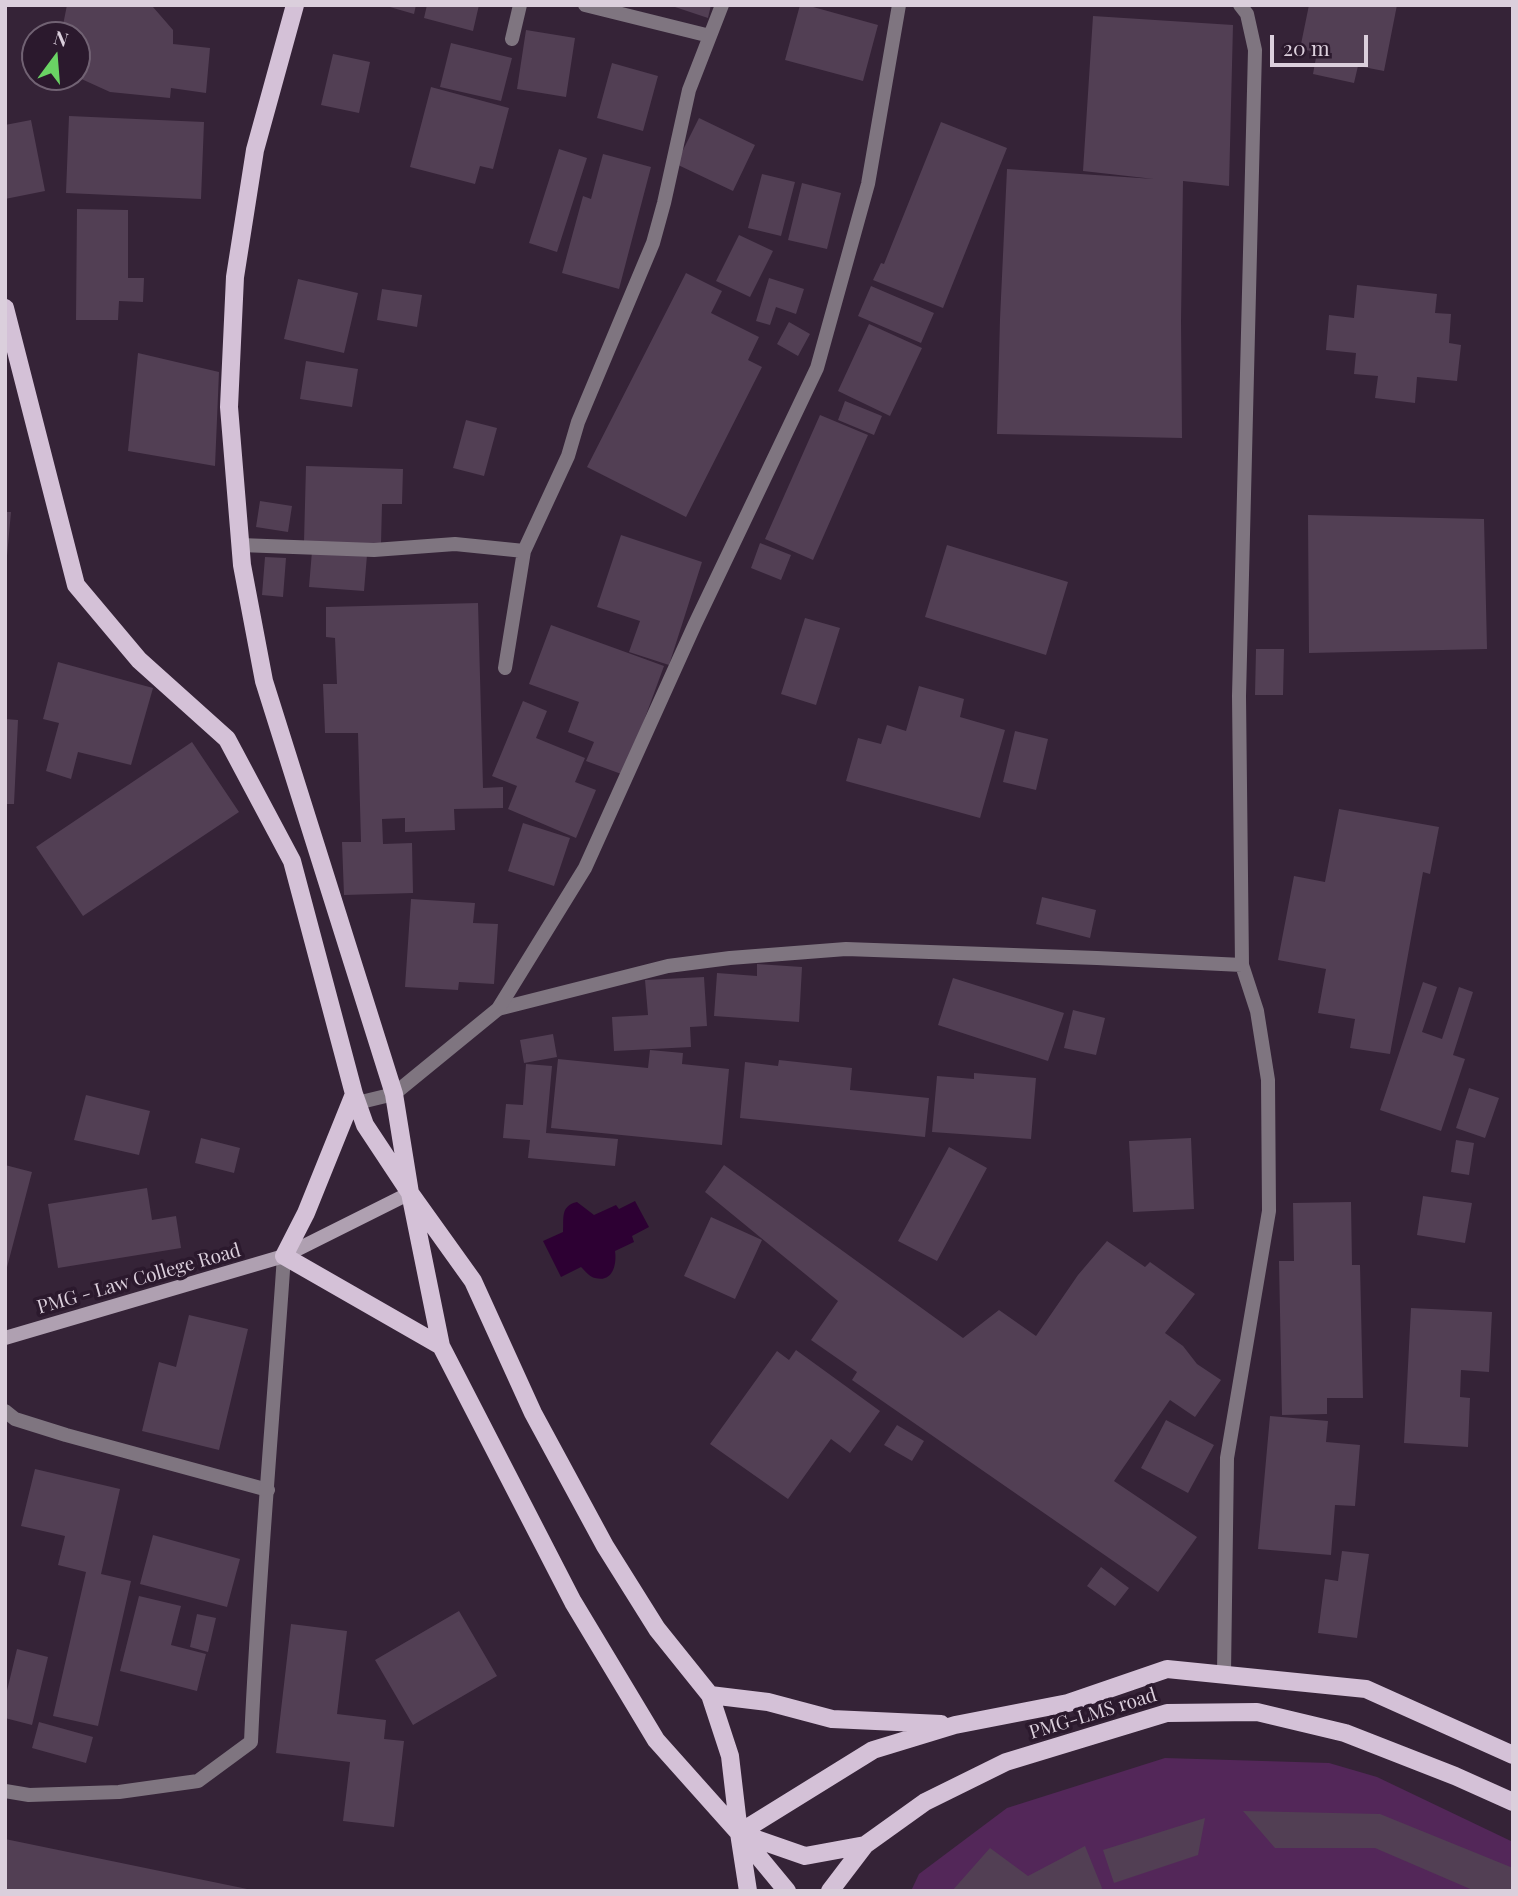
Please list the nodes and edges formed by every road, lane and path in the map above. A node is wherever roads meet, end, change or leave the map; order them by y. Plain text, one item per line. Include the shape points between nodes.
1 (295, 5) edge
2 (520, 5) edge
3 (585, 5) edge
4 (722, 5) edge
5 (899, 5) edge
6 (1240, 5) edge
7 (710, 36) junction
8 (512, 39) dead end
9 (5, 308) edge
10 (240, 545) junction
11 (524, 551) junction
12 (505, 668) dead end
13 (1242, 965) junction
14 (498, 1009) junction
15 (394, 1094) junction
16 (356, 1098) junction
17 (410, 1193) junction
18 (284, 1256) junction
19 (5, 1338) edge
20 (441, 1346) junction
21 (5, 1411) edge
22 (268, 1490) junction
23 (1224, 1673) junction
24 (710, 1695) junction
25 (955, 1725) junction
26 (1513, 1755) edge
27 (5, 1791) edge
28 (1513, 1802) edge
29 (739, 1833) junction
30 (865, 1845) junction
31 (748, 1891) edge
32 (786, 1891) edge
33 (830, 1891) edge

1 - 10 main road via 255,150 235,277 229,407
2 - 8 street
3 - 7 street
4 - 7 street
5 - 14 street via 868,184 817,368 585,868
6 - 13 street via 1247,14 1255,50 1239,696
7 - 11 street via 689,90 653,243 568,456
9 - 16 main road via 76,585 139,660 227,739 292,861
10 - 11 street via 374,550 455,544
10 - 15 main road via 264,681
11 - 12 street
13 - 14 street via 846,949 668,966
13 - 23 street via 1256,1011 1268,1080 1269,1211 1227,1458
14 - 15 street
15 - 16 street
15 - 17 main road
16 - 17 main road via 365,1125
16 - 18 main road
17 - 18 main road, PMG - Law College Road
17 - 20 main road
17 - 24 main road via 473,1281 533,1413 605,1546 657,1629
18 - 19 main road, PMG - Law College Road
18 - 20 main road
18 - 22 street
20 - 29 main road via 573,1602 656,1740
21 - 22 street via 15,1419 66,1435
22 - 27 street via 251,1742 198,1781 119,1792 29,1795
23 - 25 main road, PMG-LMS road via 1167,1669 1068,1703
23 - 26 main road, PMG-LMS road via 1366,1689
24 - 25 main road via 768,1702 832,1719
24 - 29 main road via 730,1756
25 - 29 main road via 873,1750
28 - 30 main road, PMG-LMS road via 1345,1733 1258,1712 1167,1713 1006,1762 925,1802
29 - 30 main road, PMG-LMS road via 805,1856
29 - 31 main road
29 - 32 main road
30 - 33 main road

